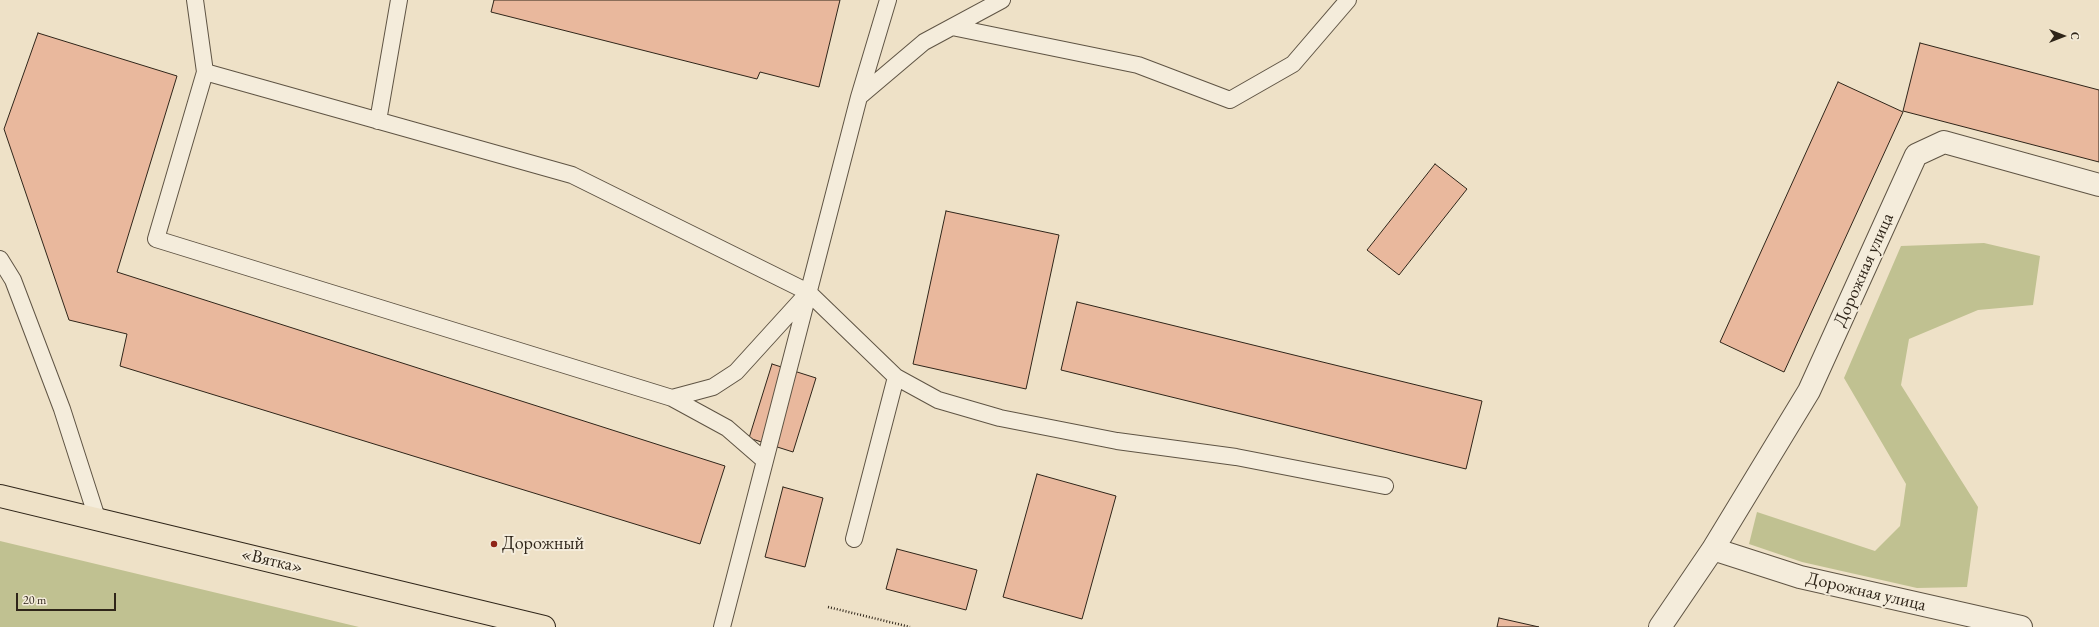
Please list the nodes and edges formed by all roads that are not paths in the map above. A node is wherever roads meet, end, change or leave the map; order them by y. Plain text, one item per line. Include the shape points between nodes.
1 (195, 0) edge
2 (399, 0) edge
3 (888, 0) edge
4 (1002, 0) edge
5 (1348, 0) edge
6 (952, 27) junction
7 (205, 72) junction
8 (859, 97) junction
9 (378, 121) junction
10 (2099, 185) edge
11 (0, 259) edge
12 (808, 292) junction
13 (896, 377) junction
14 (672, 398) junction
15 (765, 461) junction
16 (1385, 486) dead end
17 (0, 496) edge
18 (98, 521) junction
19 (854, 539) dead end
20 (1713, 549) junction
21 (544, 627) edge
22 (722, 627) edge
23 (1660, 627) edge
24 (2021, 627) edge

1 - 7 lane
2 - 9 lane
3 - 8 lane
4 - 6 lane
5 - 6 lane via 1293,64 1230,100 1138,65
6 - 8 lane via 924,42
7 - 9 lane
7 - 14 lane via 156,239
8 - 12 lane
9 - 12 lane via 572,176
10 - 20 street, Дорожная улица via 1944,142 1916,155 1809,391
11 - 18 lane via 13,280 62,409
12 - 13 lane
12 - 14 lane via 736,372 713,387
12 - 15 lane
13 - 16 lane via 938,400 1000,418 1117,441 1236,457
13 - 19 lane
14 - 15 lane via 727,428
15 - 22 lane
17 - 18 main road, «Вятка»
18 - 21 main road, «Вятка»
20 - 23 street, Дорожная улица
20 - 24 street, Дорожная улица via 1800,577

